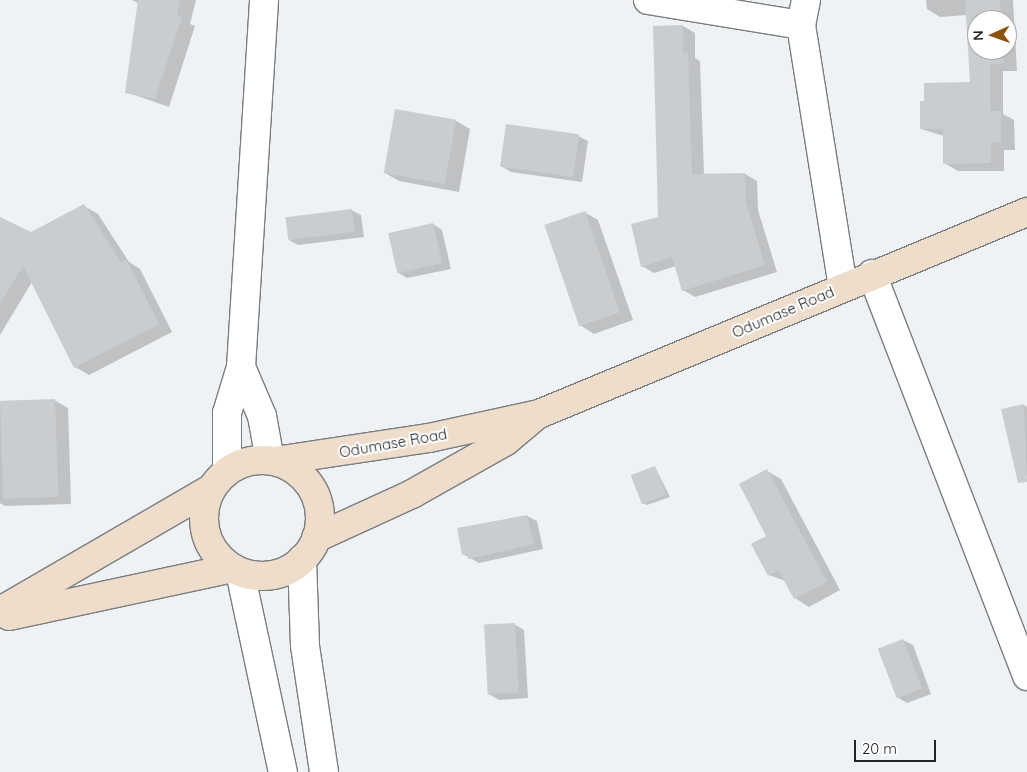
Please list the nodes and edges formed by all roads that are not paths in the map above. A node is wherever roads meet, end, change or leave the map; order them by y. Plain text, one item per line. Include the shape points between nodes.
1 (264, 0) edge
2 (648, 0) edge
3 (804, 12) edge
4 (1027, 212) edge
5 (872, 274) junction
6 (843, 286) junction
7 (241, 367) junction
8 (540, 414) junction
9 (272, 460) junction
10 (220, 479) junction
11 (309, 549) junction
12 (237, 570) junction
13 (0, 611) edge
14 (0, 618) edge
15 (1027, 676) edge
16 (283, 772) edge
17 (324, 772) edge

1 - 7 street
2 - 3 street
3 - 6 street
4 - 5 main road, Odumase Road
5 - 6 main road, Odumase Road
5 - 15 street
6 - 8 main road, Odumase Road
7 - 9 street via 262,416
7 - 10 street via 227,413
8 - 9 main road, Odumase Road via 429,438
8 - 11 main road, Odumase Road via 463,466
9 - 10 main road via 247,461
9 - 11 main road via 308,482 320,519
10 - 12 main road via 204,509 206,533 216,553
10 - 13 main road
11 - 12 main road via 273,575
11 - 17 street via 305,646
12 - 14 main road
12 - 16 street

